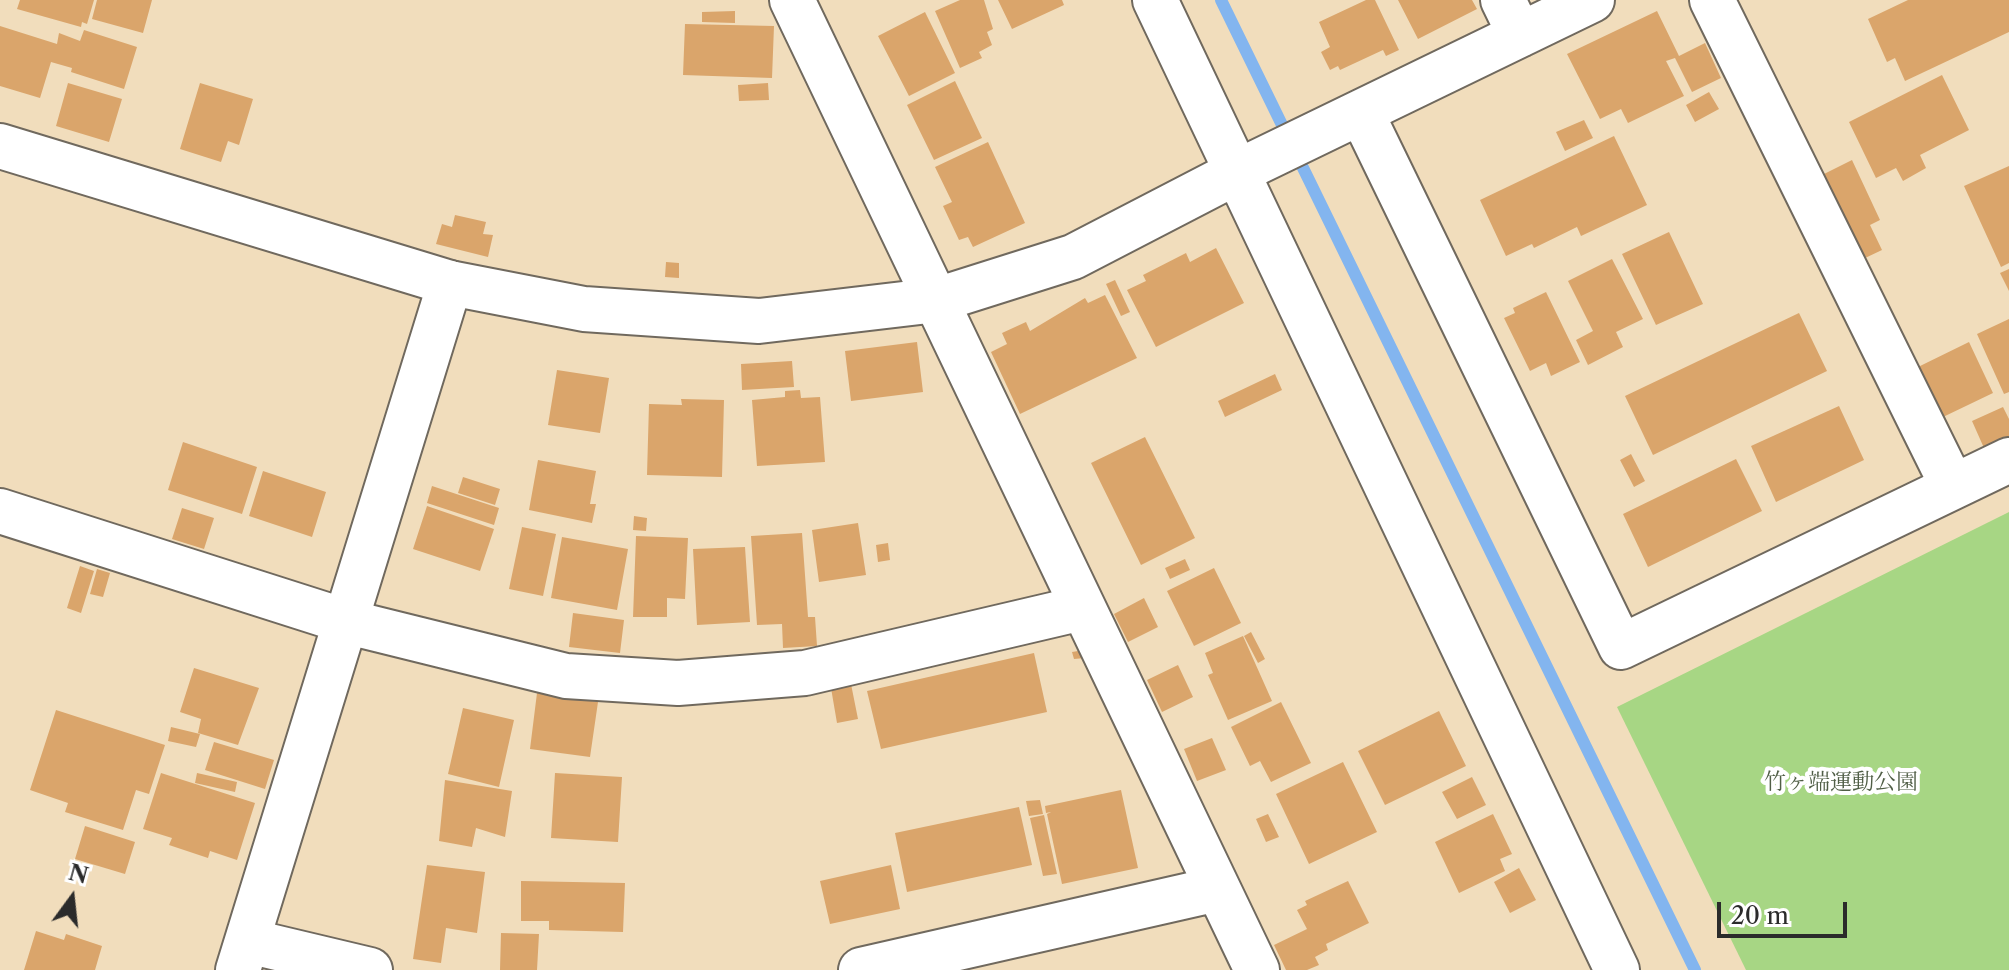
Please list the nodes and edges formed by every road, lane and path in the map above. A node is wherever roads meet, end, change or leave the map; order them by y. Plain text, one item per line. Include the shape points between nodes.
1 (792, 0) edge
2 (1155, 0) edge
3 (1592, 0) edge
4 (1712, 0) edge
5 (1512, 17) edge
6 (1344, 120) junction
7 (0, 146) edge
8 (1253, 164) junction
9 (450, 283) junction
10 (937, 300) junction
11 (2009, 460) edge
12 (1953, 487) junction
13 (0, 511) edge
14 (1082, 608) junction
15 (348, 622) junction
16 (1217, 889) junction
17 (243, 955) edge
18 (370, 970) edge
19 (861, 970) edge
20 (1257, 970) edge
21 (1617, 970) edge

1 - 10 street
2 - 8 street
3 - 5 street
4 - 12 street
5 - 6 street
6 - 8 street
6 - 12 street via 1621,647
7 - 9 street
8 - 10 street via 1073,257
8 - 21 street
9 - 10 street via 584,309 759,321
9 - 15 street
10 - 14 street
11 - 12 street
13 - 15 street
14 - 15 street via 805,673 678,683 566,676
14 - 16 street
15 - 17 street
16 - 19 street
16 - 20 street
17 - 18 street

